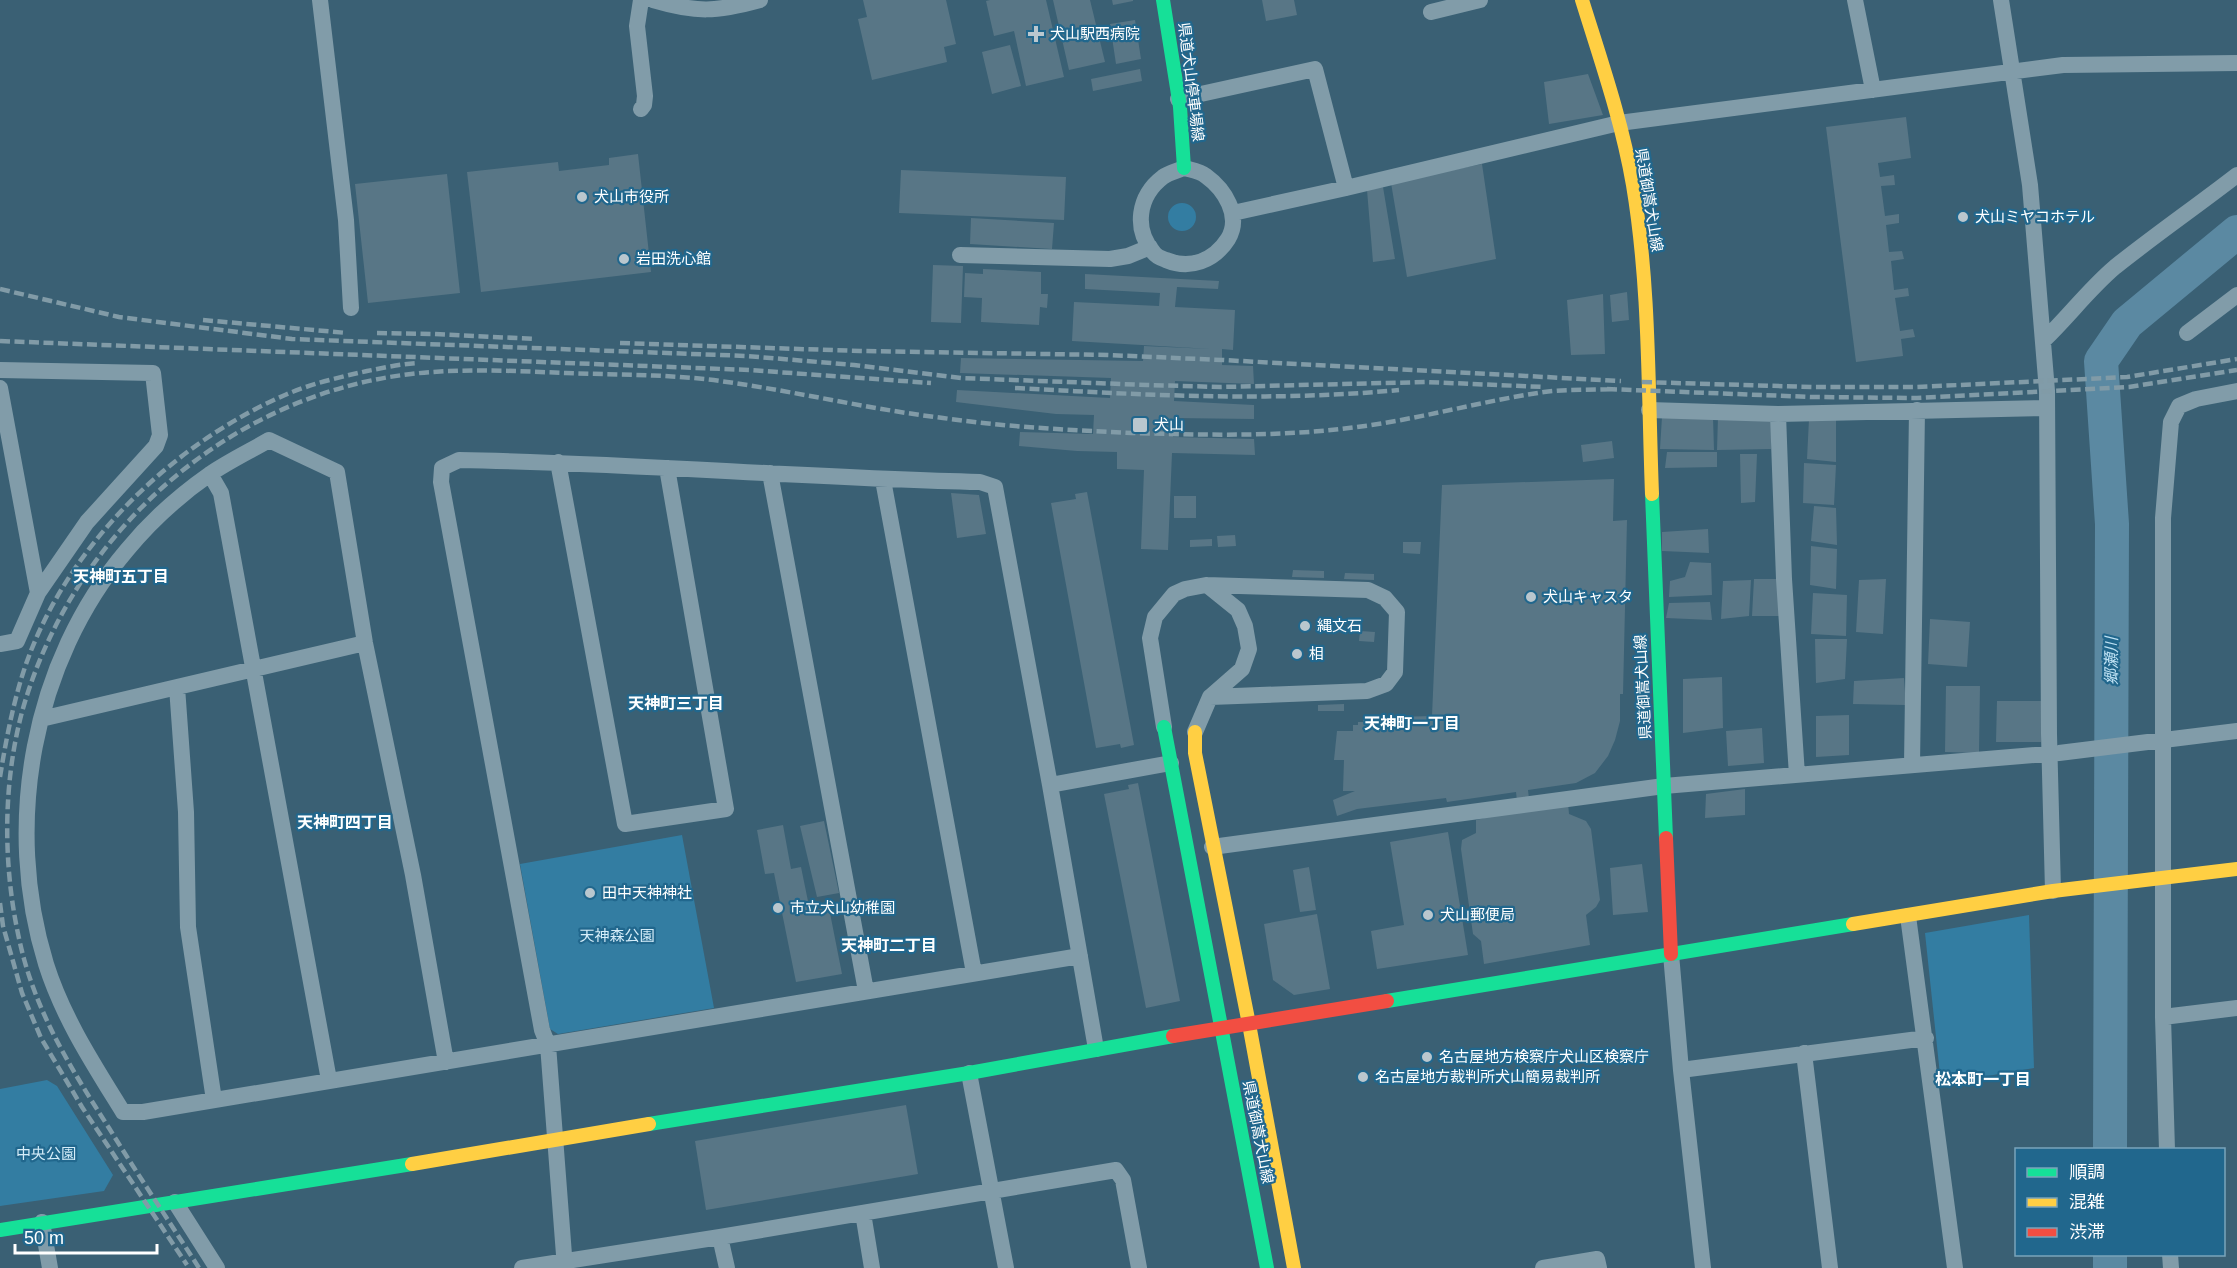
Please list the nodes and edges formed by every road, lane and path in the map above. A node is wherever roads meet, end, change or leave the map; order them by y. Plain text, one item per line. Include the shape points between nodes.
1 (320, 0) edge
2 (641, 0) edge
3 (653, 0) edge
4 (760, 0) edge
5 (1163, 0) edge
6 (1480, 0) edge
7 (1582, 0) edge
8 (1855, 0) edge
9 (2001, 0) edge
10 (1431, 12) dead end
11 (2237, 63) edge
12 (2013, 72) junction
13 (1873, 90) junction
14 (1179, 99) junction
15 (641, 109) dead end
16 (1619, 123) junction
17 (1184, 168) junction
18 (2237, 175) edge
19 (1346, 188) junction
20 (1233, 213) junction
21 (1150, 247) junction
22 (960, 255) dead end
23 (2237, 295) edge
24 (351, 308) dead end
25 (2187, 333) dead end
26 (2044, 340) junction
27 (0, 370) edge
28 (0, 388) edge
29 (2237, 391) edge
30 (2047, 408) junction
31 (1649, 410) junction
32 (1917, 410) junction
33 (1778, 414) junction
34 (558, 462) junction
35 (668, 468) junction
36 (770, 473) junction
37 (210, 474) junction
38 (883, 480) junction
39 (1206, 585) junction
40 (38, 593) junction
41 (365, 643) junction
42 (0, 644) edge
43 (253, 668) junction
44 (177, 687) junction
45 (1210, 697) junction
46 (41, 719) junction
47 (1164, 727) joint
48 (2237, 731) edge
49 (1195, 732) joint
50 (2159, 741) junction
51 (2054, 753) junction
52 (1171, 763) junction
53 (1912, 765) junction
54 (1797, 775) junction
55 (1050, 785) junction
56 (1665, 786) junction
57 (1212, 847) junction
58 (2237, 869) edge
59 (2163, 877) junction
60 (2053, 891) junction
61 (1908, 916) junction
62 (1671, 954) junction
63 (1080, 956) junction
64 (974, 973) junction
65 (866, 991) junction
66 (2237, 1008) edge
67 (2163, 1017) junction
68 (1249, 1024) junction
69 (1221, 1029) junction
70 (1926, 1038) junction
71 (548, 1045) junction
72 (1096, 1049) junction
73 (1804, 1053) junction
74 (446, 1062) junction
75 (1681, 1070) junction
76 (969, 1073) junction
77 (329, 1080) junction
78 (214, 1100) junction
79 (554, 1140) junction
80 (2167, 1148) edge
81 (992, 1191) junction
82 (175, 1202) junction
83 (862, 1213) junction
84 (42, 1222) junction
85 (0, 1230) edge
86 (720, 1237) junction
87 (564, 1264) edge
88 (50, 1268) edge
89 (217, 1268) edge
90 (522, 1268) edge
91 (727, 1268) edge
92 (872, 1268) edge
93 (1006, 1268) edge
94 (1139, 1268) edge
95 (1267, 1268) edge
96 (1294, 1268) edge
97 (1543, 1268) edge
98 (1599, 1268) edge
99 (1702, 1268) edge
100 (1830, 1268) edge
101 (1955, 1268) edge

1 - 24 street via 346,220
2 - 15 street via 637,26 645,96
3 - 4 street via 693,11 730,8
5 - 14 street, 県道犬山停車場線
6 - 10 street
7 - 16 street, 県道御嵩犬山線
8 - 13 street
9 - 12 street
11 - 12 street via 2063,65
12 - 13 street
12 - 26 street via 2030,185
13 - 16 street
14 - 17 street, 県道犬山停車場線
14 - 19 street via 1315,69
16 - 19 street
16 - 31 street, 県道御嵩犬山線 via 1633,185 1648,321
17 - 20 street via 1204,174 1223,192
17 - 21 street via 1165,175 1144,200 1140,210 1143,235
18 - 26 street via 2115,267
19 - 20 street
20 - 21 street via 1230,235 1221,250 1201,263 1178,265 1155,255
21 - 22 street via 1110,259
23 - 25 street
26 - 30 street
27 - 40 street via 153,373 160,435 156,446 87,522
28 - 40 street
29 - 50 street via 2180,406 2171,422 2163,518
30 - 32 street
30 - 51 street
31 - 33 street
31 - 56 street, 県道御嵩犬山線
32 - 33 street
32 - 53 street
33 - 54 street
34 - 35 street
34 - 35 street via 625,824 726,809
34 - 71 street via 459,460 442,468 441,482 509,858
35 - 36 street
36 - 38 street
36 - 65 street
37 - 41 street via 269,440 337,472
37 - 43 street via 220,493
37 - 46 street via 165,510 126,550 84,610
38 - 55 street via 980,482 995,488
38 - 64 street
39 - 45 street via 1238,610 1249,649 1242,669
39 - 45 street via 1368,590 1385,598 1397,612 1395,672 1386,684 1367,691
39 - 47 street via 1174,594 1155,617 1150,638
40 - 42 street via 17,641
41 - 43 street
41 - 74 street
43 - 44 street
43 - 77 street
44 - 46 street
44 - 78 street via 186,812 188,927
45 - 49 street
46 - 78 street via 28,785 26,846 32,901 46,964 69,1021 123,1112
47 - 52 street, 県道御嵩犬山線
48 - 50 street
49 - 57 street, 県道御嵩犬山線 via 1195,753
50 - 51 street
50 - 59 street
51 - 53 street
51 - 60 street
52 - 55 street
52 - 69 street, 県道御嵩犬山線
53 - 54 street
54 - 56 street
55 - 63 street
56 - 57 street
56 - 62 street, 県道御嵩犬山線
57 - 68 street, 県道御嵩犬山線
58 - 59 street
59 - 60 street
59 - 67 street
60 - 61 street
61 - 62 street
61 - 70 street
62 - 68 street
62 - 75 street
63 - 64 street
63 - 72 street
64 - 65 street
65 - 71 street
66 - 67 street
67 - 80 street
68 - 69 street
68 - 96 street, 県道御嵩犬山線
69 - 72 street
69 - 95 street, 県道御嵩犬山線
70 - 73 street
70 - 101 street
71 - 74 street
71 - 79 street
72 - 76 street
73 - 75 street
73 - 100 street
74 - 77 street
75 - 99 street
76 - 79 street
76 - 81 street
77 - 78 street
79 - 82 street
79 - 87 street
81 - 83 street
81 - 93 street
81 - 94 street via 1116,1170 1123,1180
82 - 84 street
82 - 89 street
83 - 86 street
83 - 92 street
84 - 85 street
84 - 88 street
86 - 87 street
86 - 91 street
87 - 90 street
97 - 98 street via 1597,1259

